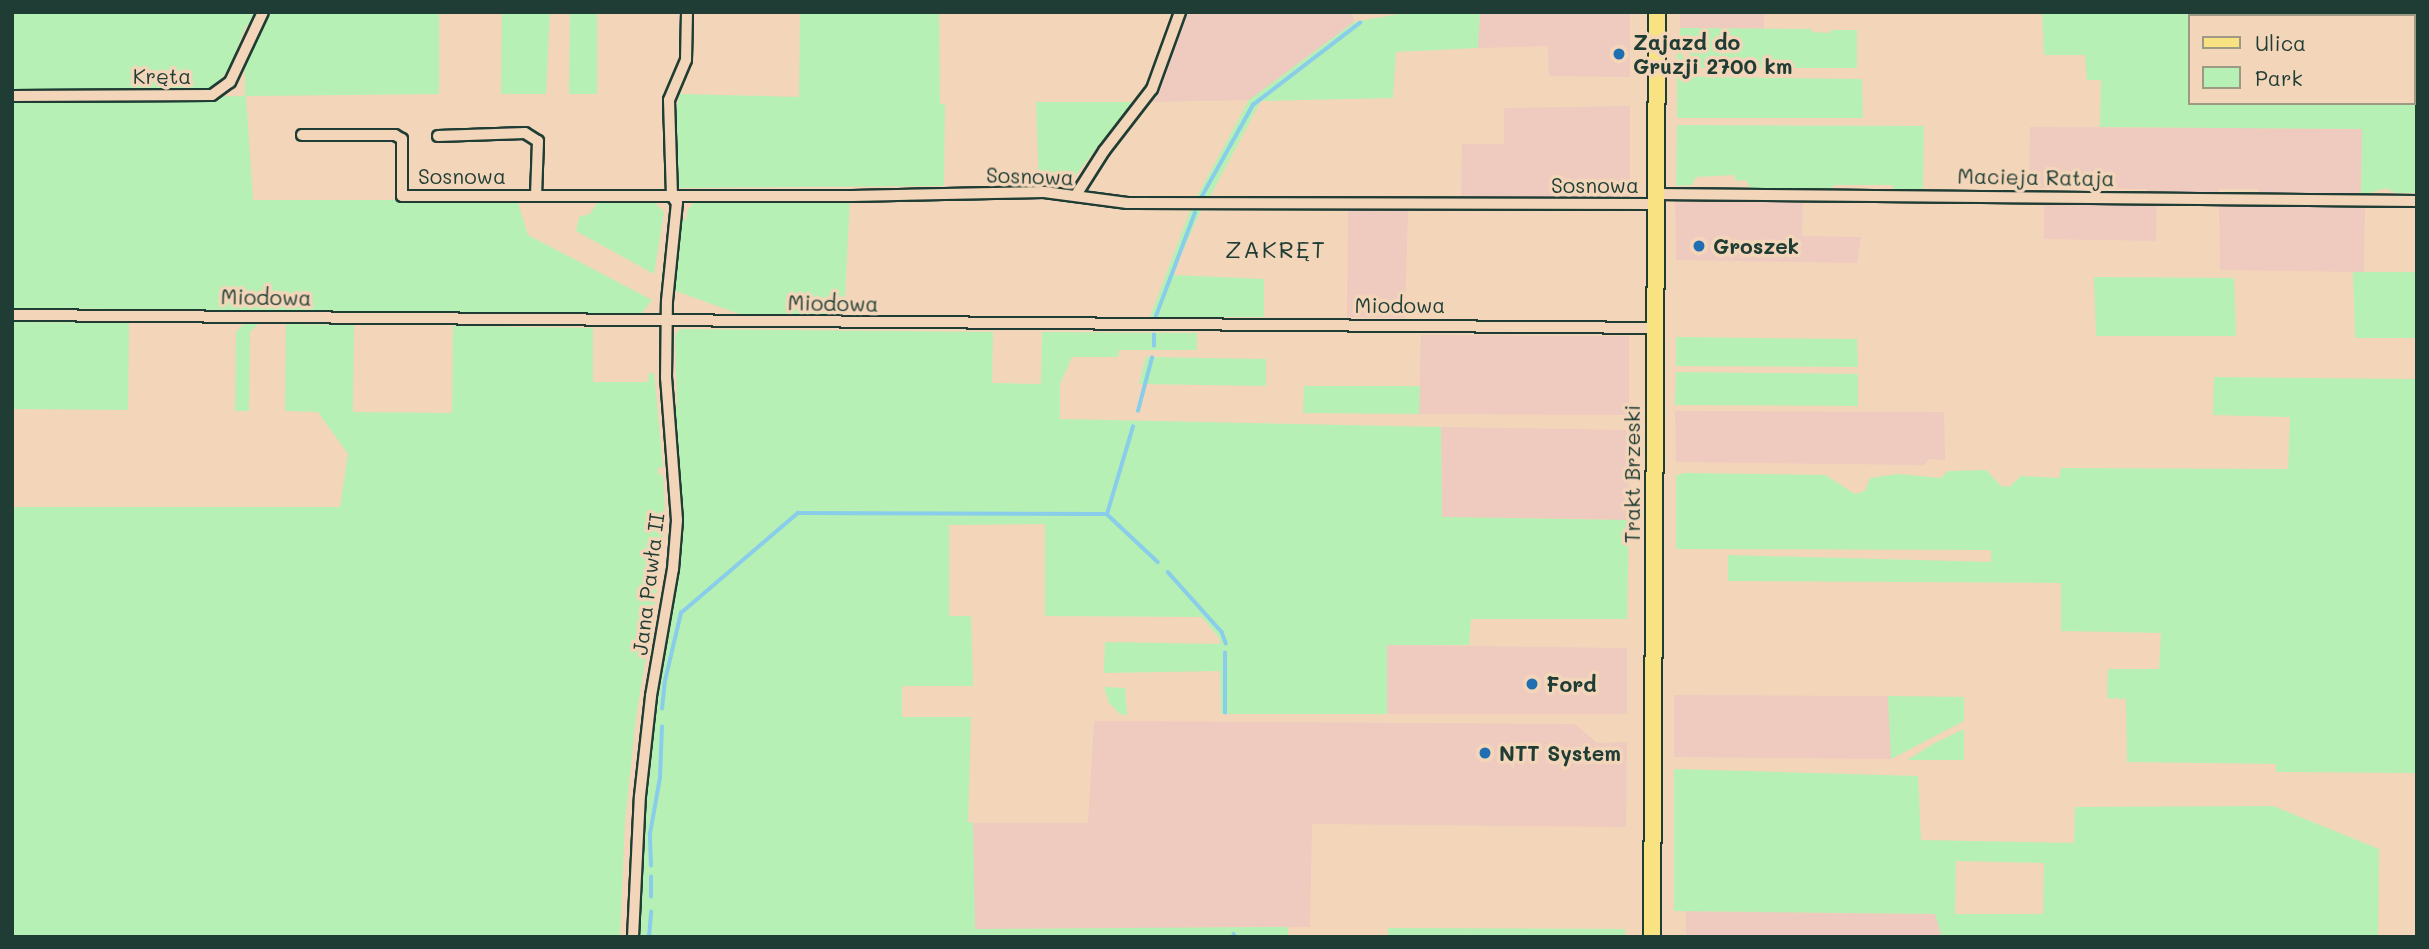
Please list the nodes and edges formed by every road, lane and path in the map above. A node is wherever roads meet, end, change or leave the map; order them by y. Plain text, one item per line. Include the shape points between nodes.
1 (262, 12) edge
2 (687, 12) edge
3 (1180, 12) edge
4 (1657, 12) edge
5 (12, 96) edge
6 (302, 135) dead end
7 (438, 136) dead end
8 (536, 195) junction
9 (1076, 195) junction
10 (673, 196) junction
11 (1655, 199) junction
12 (2417, 201) edge
13 (12, 315) edge
14 (667, 321) junction
15 (1654, 328) junction
16 (633, 937) edge
17 (1652, 937) edge

1 - 5 street, Kręta via 230,82 212,95
2 - 10 street, Jana Pawła II via 686,60 669,100
3 - 9 street via 1152,89
4 - 11 main road, Trakt Brzeski
6 - 8 street, Sosnowa via 395,135 402,139 402,196
7 - 8 street via 525,133 538,141
8 - 10 street, Sosnowa
9 - 10 street, Sosnowa
9 - 11 street, Sosnowa via 1127,203
10 - 14 street, Jana Pawła II via 677,204
11 - 12 street, Macieja Rataja
11 - 15 main road, Trakt Brzeski
13 - 14 street, Miodowa
14 - 15 street, Miodowa
14 - 16 street, Jana Pawła II via 666,378 677,520 640,796
15 - 17 main road, Trakt Brzeski

